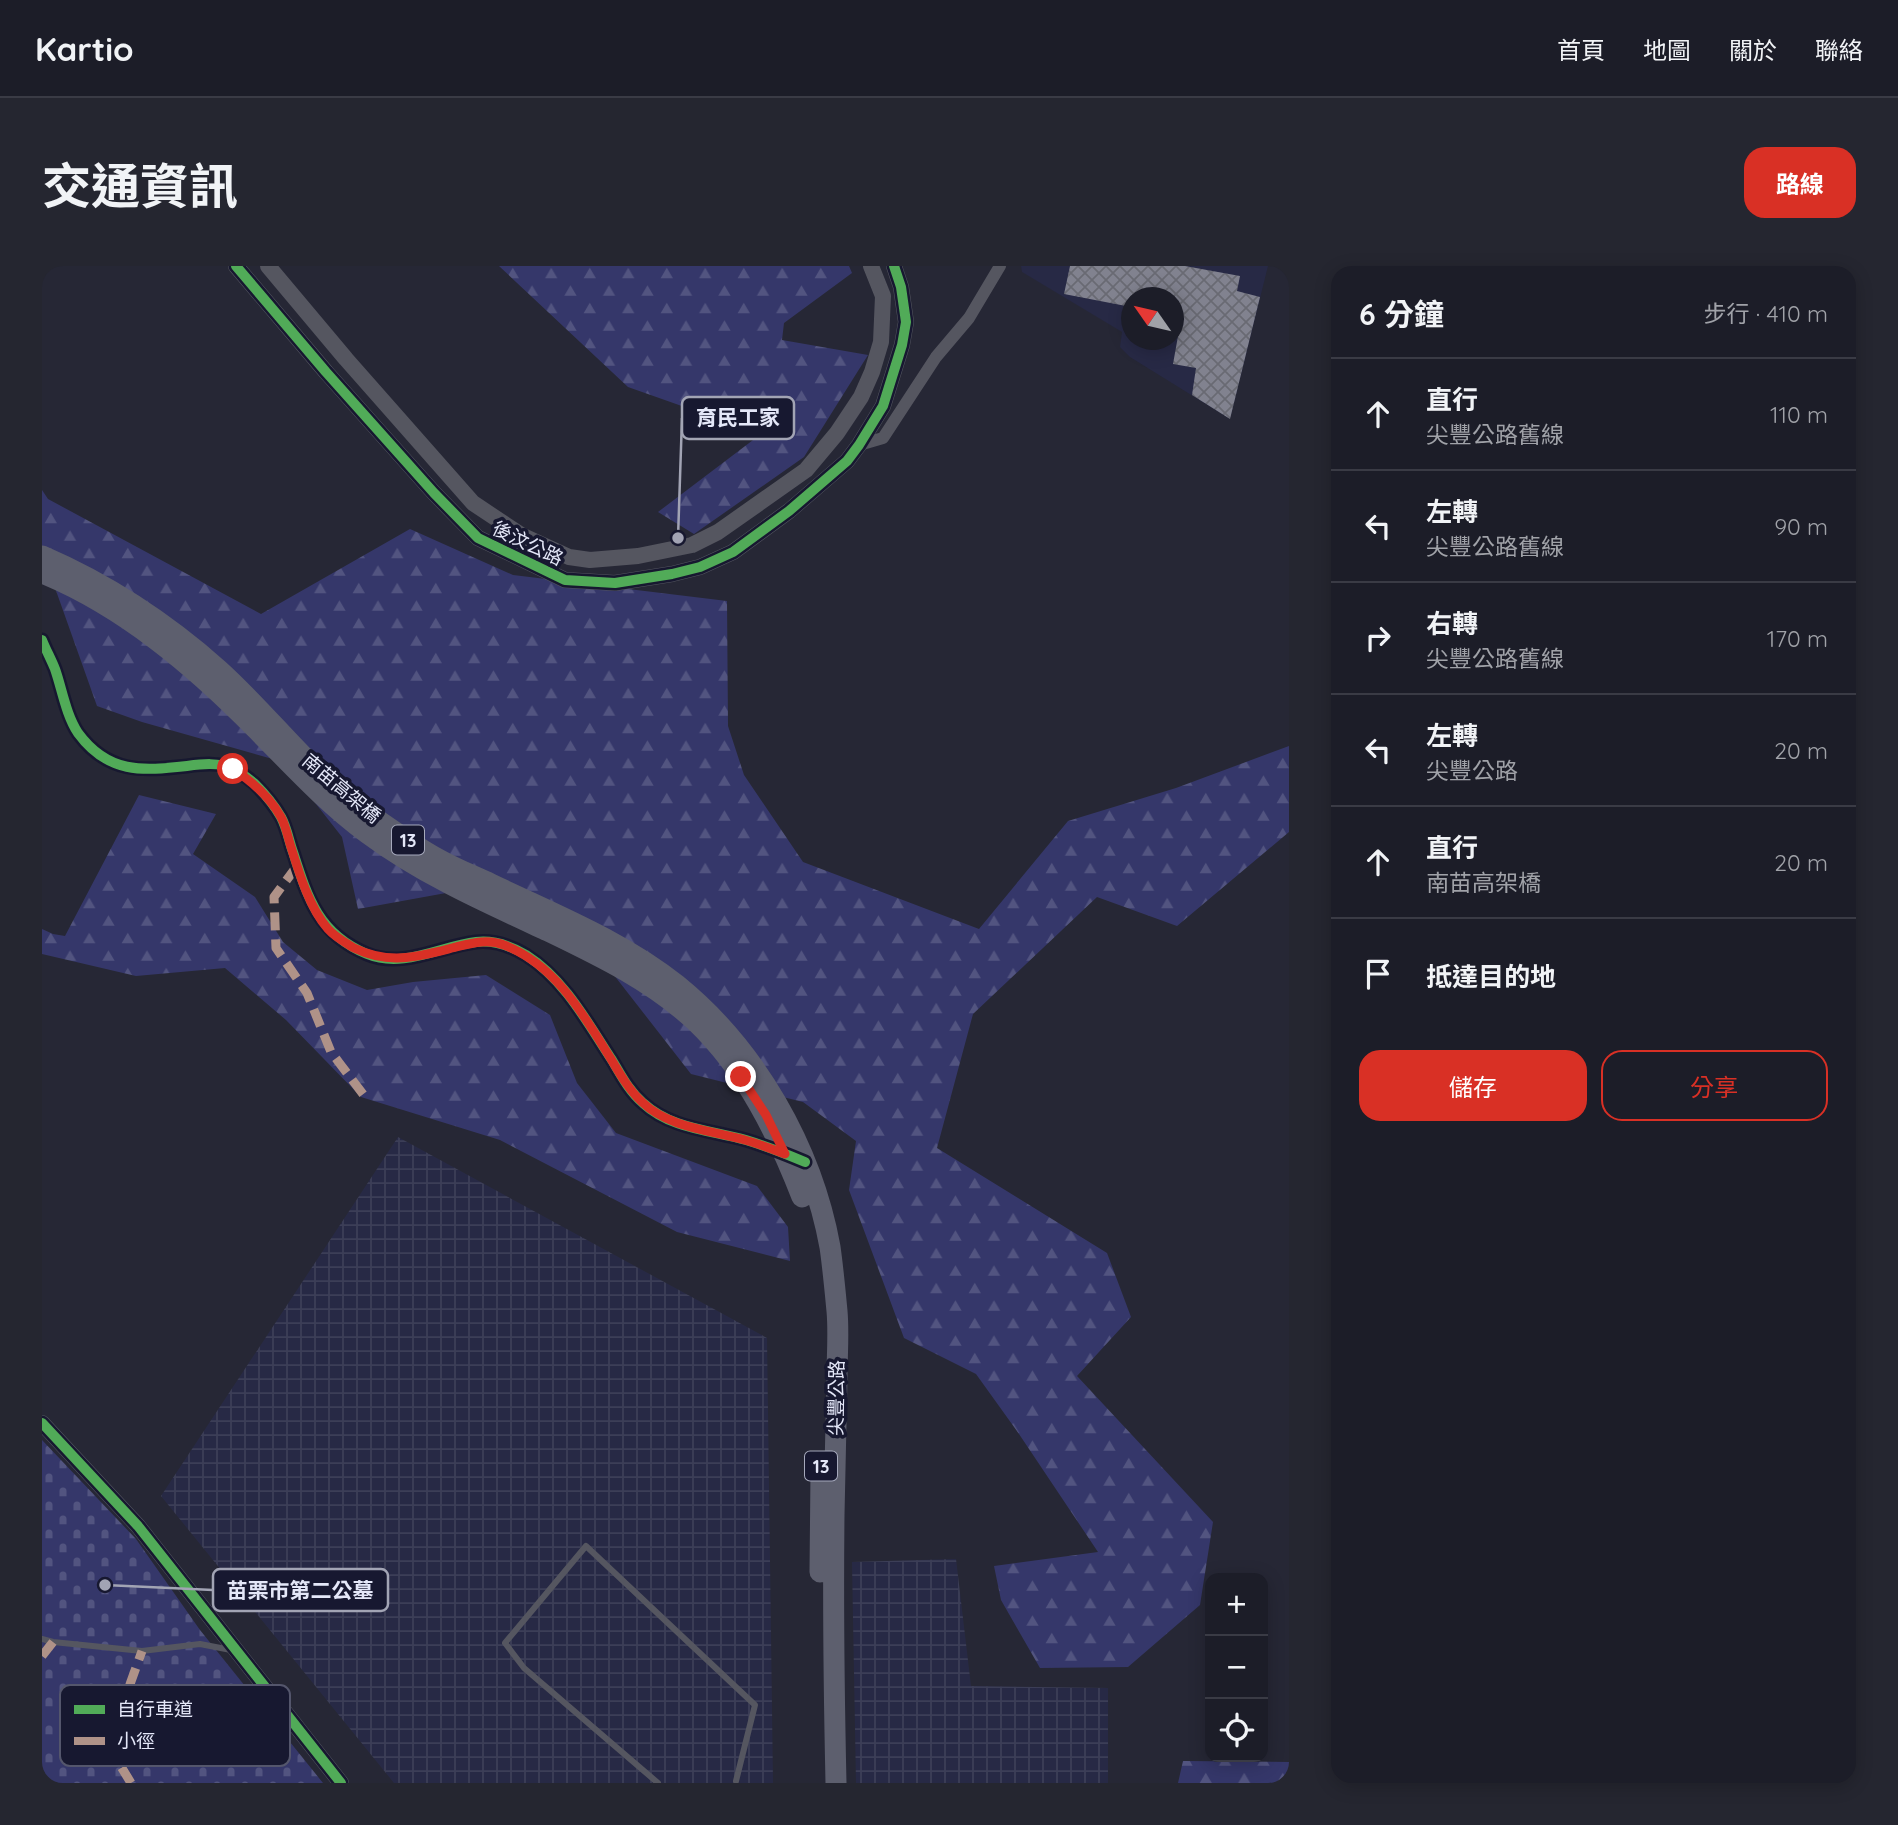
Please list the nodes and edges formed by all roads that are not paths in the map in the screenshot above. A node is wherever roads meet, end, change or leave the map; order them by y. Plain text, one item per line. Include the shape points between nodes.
1 (236, 266) edge
2 (268, 266) edge
3 (871, 266) edge
4 (894, 266) edge
5 (1000, 266) edge
6 (837, 433) junction
7 (859, 445) junction
8 (42, 556) edge
9 (42, 573) edge
10 (42, 640) edge
11 (773, 1111) junction
12 (795, 1158) junction
13 (42, 1423) edge
14 (42, 1639) edge
15 (236, 1651) junction
16 (263, 1685) edge
17 (290, 1719) edge
18 (737, 1782) edge
19 (341, 1783) edge
20 (657, 1783) edge
21 (823, 1783) edge
22 (836, 1783) edge

1 - 7 street, 後汶公路 via 478,538 565,580 615,583 672,574 733,552 789,511
2 - 6 street, 後汶公路 via 473,503 521,535 569,557 638,556 692,545 806,470
3 - 6 street, 後汶公路 via 883,296 881,342 861,397
4 - 7 street, 後汶公路 via 906,322 902,345 883,406
5 - 7 street via 883,438
6 - 7 street
8 - 11 main road, 南苗高架橋 / 13 via 117,594 165,627 219,671 361,808 441,861 616,945 677,986 750,1063
9 - 11 main road, 南苗高架橋 / 13 via 99,602 178,657 328,802 368,834 447,883 631,973 672,1003 695,1021
10 - 12 street via 77,732 94,751 114,764 139,769 209,763 233,769 252,782 282,819 310,900 328,930 348,944 370,956 393,959 477,942 501,944 525,955 553,976 577,1005 642,1103 689,1127 746,1140
11 - 12 main road, 尖豐公路 / 13
12 - 21 main road, 尖豐公路 / 13 via 825,1314 819,1538
12 - 22 main road, 尖豐公路 / 13 via 823,1217 837,1316 832,1625
13 - 15 street via 138,1526
14 - 15 lane via 142,1651 200,1644
15 - 16 street
17 - 19 street
18 - 20 lane via 755,1705 586,1546 505,1643 524,1668

